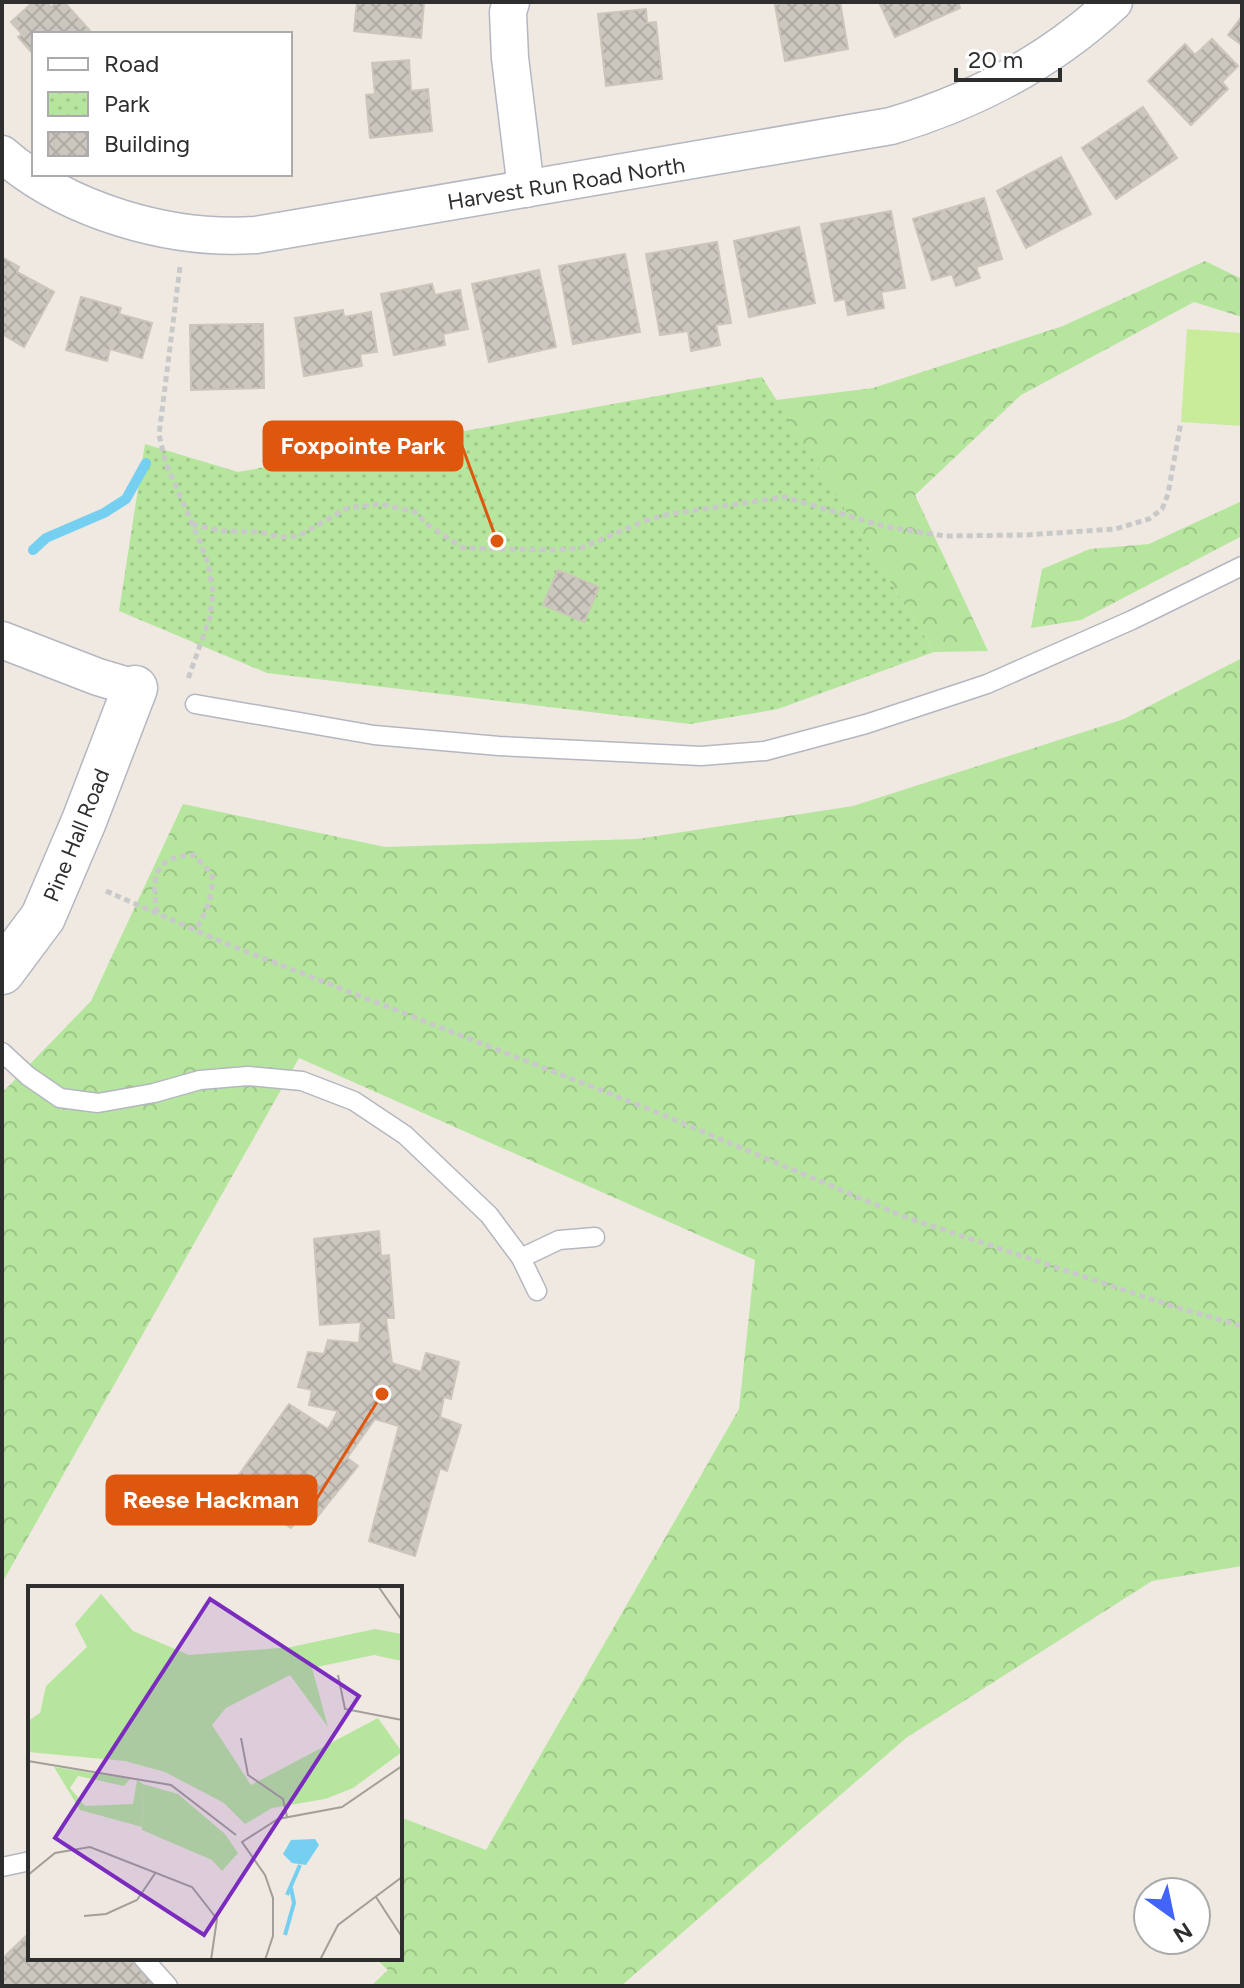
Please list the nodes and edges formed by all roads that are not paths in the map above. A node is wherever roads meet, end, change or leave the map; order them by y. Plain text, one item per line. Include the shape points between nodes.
1 (511, 2) edge
2 (1114, 2) edge
3 (2, 154) edge
4 (526, 189) junction
5 (1242, 566) edge
6 (2, 640) edge
7 (135, 688) joint
8 (195, 704) dead end
9 (2, 972) edge
10 (2, 1052) edge
11 (595, 1237) dead end
12 (521, 1258) junction
13 (537, 1291) dead end
14 (28, 1861) edge
15 (2, 1867) edge
16 (145, 1960) edge
17 (168, 1986) edge

1 - 4 street via 510,58
2 - 4 street, Harvest Run Road North via 1044,58 926,116 847,135
3 - 4 street, Harvest Run Road North via 41,182 97,208 149,227 227,237
5 - 8 lane via 987,684 765,751 701,756 483,745 374,735
6 - 7 street
7 - 9 street, Pine Hall Road via 43,917
10 - 12 lane via 60,1098 98,1103 200,1080 248,1076 302,1081 354,1101 434,1161 489,1215
11 - 12 lane via 559,1240
12 - 13 lane
14 - 15 lane
16 - 17 lane

